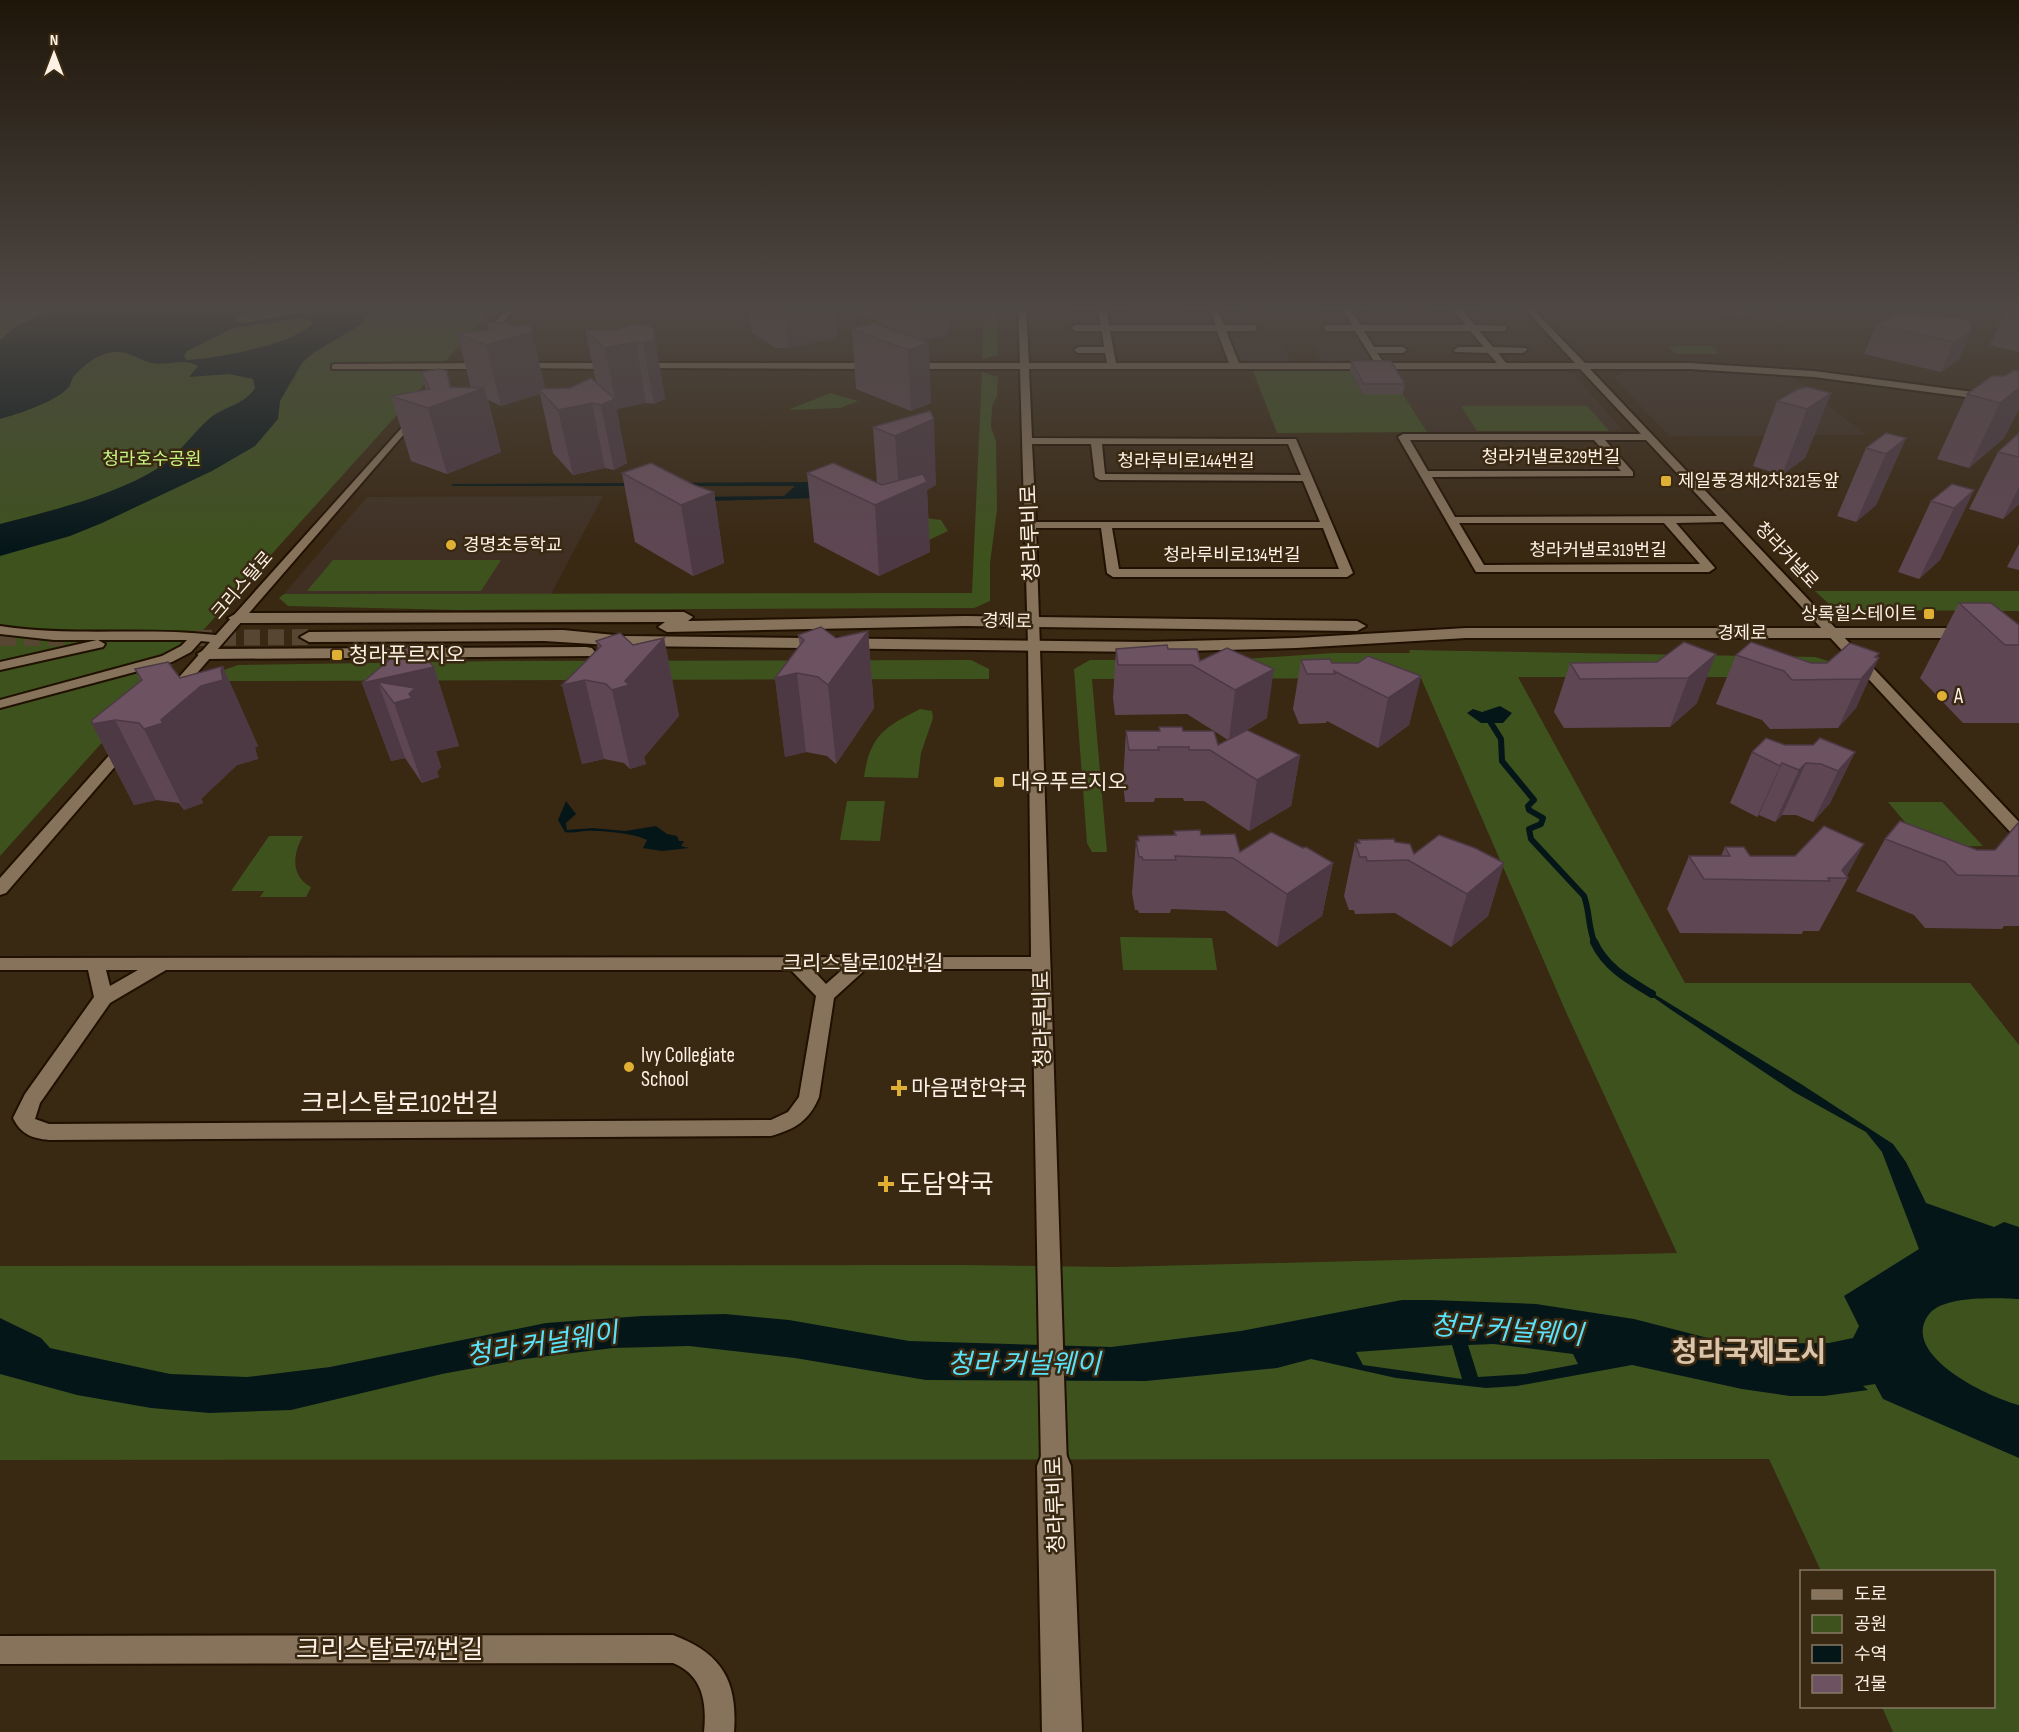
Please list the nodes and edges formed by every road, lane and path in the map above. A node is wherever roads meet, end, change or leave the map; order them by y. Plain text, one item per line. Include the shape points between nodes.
1 (1025, 388) edge
2 (1602, 388) edge
3 (1917, 388) edge
4 (2019, 401) edge
5 (421, 409) edge
6 (1597, 437) junction
7 (1650, 437) junction
8 (1096, 440) junction
9 (1027, 441) junction
10 (1425, 474) junction
11 (1308, 478) junction
12 (1438, 497) joint
13 (1317, 500) joint
14 (1668, 519) junction
15 (1727, 519) junction
16 (1451, 520) junction
17 (1029, 525) junction
18 (1106, 525) junction
19 (1327, 525) junction
20 (237, 618) junction
21 (300, 618) junction
22 (965, 621) junction
23 (1033, 622) junction
24 (0, 630) edge
25 (1466, 633) junction
26 (1833, 633) junction
27 (2019, 633) edge
28 (547, 636) junction
29 (309, 637) tunnel mouth
30 (925, 643) junction
31 (199, 644) junction
32 (1035, 645) junction
33 (276, 653) junction
34 (0, 666) edge
35 (0, 704) edge
36 (161, 706) edge
37 (138, 732) edge
38 (2019, 831) edge
39 (0, 888) edge
40 (795, 963) junction
41 (862, 963) junction
42 (1041, 963) junction
43 (0, 964) edge
44 (163, 964) junction
45 (96, 965) junction
46 (825, 994) junction
47 (103, 998) junction
48 (1054, 1466) joint
49 (0, 1650) edge
50 (719, 1732) edge
51 (1062, 1732) edge

1 - 9 street, 청라루비로
2 - 7 street, 청라커낼로
3 - 4 street
5 - 20 street, 크리스탈로
6 - 7 street, 청라커낼로329번길
6 - 10 street, 청라커낼로329번길 via 1403,437
6 - 10 street, 청라커낼로329번길 via 1629,474
7 - 15 street, 청라커낼로
8 - 9 street, 청라루비로144번길
8 - 11 street, 청라루비로144번길 via 1292,441
8 - 11 street, 청라루비로144번길 via 1100,477
9 - 17 street, 청라루비로
10 - 12 street, 청라커낼로329번길
11 - 13 street, 청라루비로144번길
12 - 16 street, 청라커낼로319번길
13 - 19 street, 청라루비로134번길
14 - 15 street, 청라커낼로319번길
14 - 16 street, 청라커낼로319번길
14 - 16 street, 청라커낼로319번길 via 1709,568 1479,568
15 - 26 street, 청라커낼로
17 - 18 street, 청라루비로134번길
17 - 23 street, 청라루비로
18 - 19 street, 청라루비로134번길
18 - 19 street, 청라루비로134번길 via 1113,573 1347,573
20 - 21 main road
20 - 31 street, 크리스탈로 via 219,639
21 - 22 main road via 892,617
21 - 33 main road via 290,622 269,648
22 - 23 main road, 경제로
22 - 28 main road, 경제로 via 640,627
23 - 25 main road, 경제로 via 1391,626
23 - 32 street, 청라루비로
24 - 31 street
25 - 26 main road, 경제로
25 - 32 main road, 경제로 via 1216,646
26 - 27 main road, 경제로
26 - 38 street, 청라커낼로
28 - 29 main road, 경제로
28 - 30 main road, 경제로 via 625,641
30 - 32 main road, 경제로
30 - 33 main road via 818,652
31 - 33 main road
31 - 34 street via 97,644
31 - 35 street via 135,670
31 - 36 street, 크리스탈로
32 - 42 street, 청라루비로
37 - 39 street
40 - 41 street, 크리스탈로102번길
40 - 44 street, 크리스탈로102번길
40 - 46 street
41 - 42 street, 크리스탈로102번길
41 - 46 street
42 - 48 street, 청라루비로
43 - 45 street, 크리스탈로102번길
44 - 45 street, 크리스탈로102번길
44 - 47 street
45 - 47 street
46 - 47 street, 크리스탈로102번길 via 805,1108 797,1117 771,1128 49,1132 26,1126 23,1118 32,1099
48 - 51 main road, 청라루비로
49 - 50 street, 크리스탈로74번길 via 673,1649 687,1653 711,1676 720,1696

